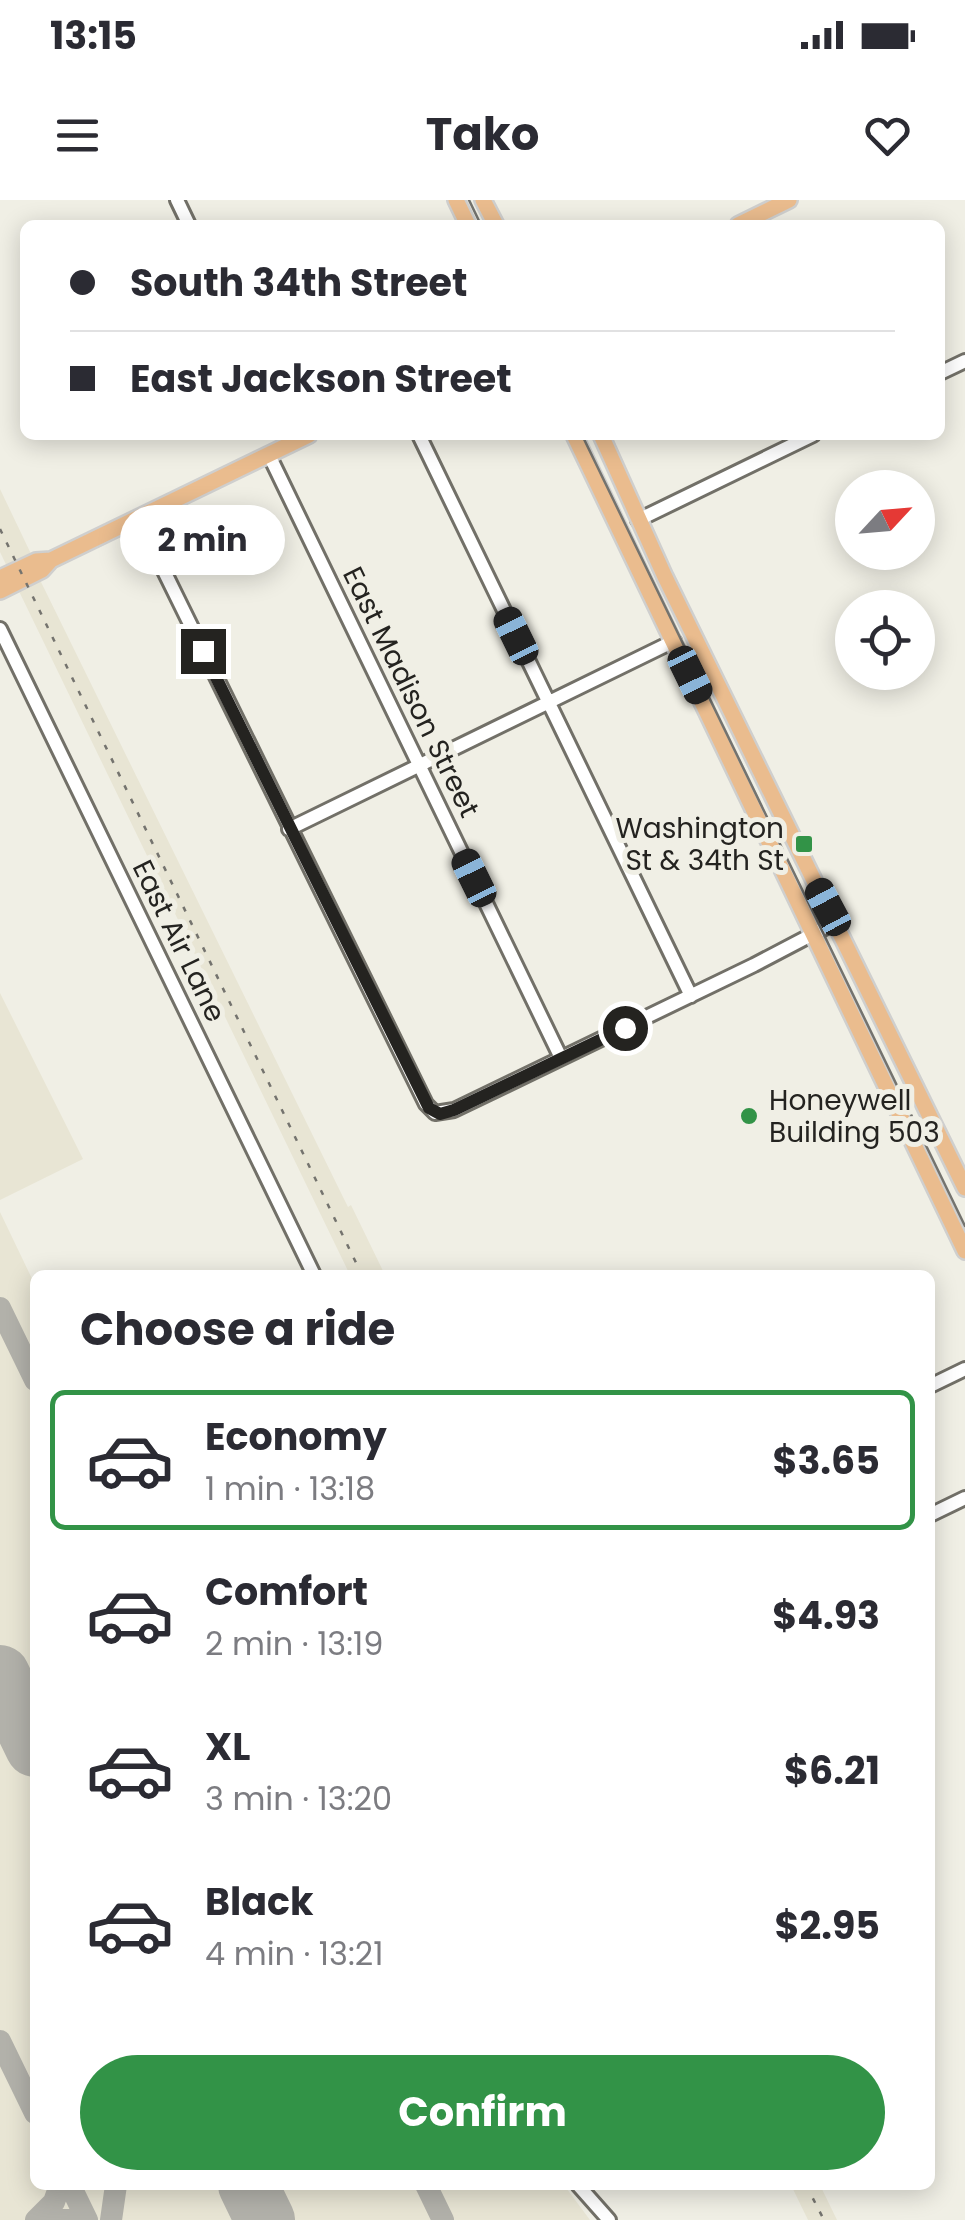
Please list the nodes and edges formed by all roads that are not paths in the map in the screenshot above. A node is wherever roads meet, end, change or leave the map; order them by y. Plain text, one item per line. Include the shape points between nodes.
1 (789, 200) edge
2 (748, 220) edge
3 (293, 440) edge
4 (421, 440) edge
5 (576, 440) edge
6 (602, 440) edge
7 (802, 440) edge
8 (268, 455) junction
9 (138, 518) junction
10 (638, 520) junction
11 (51, 560) junction
12 (0, 578) edge
13 (0, 591) edge
14 (0, 630) edge
15 (674, 641) junction
16 (548, 703) junction
17 (419, 765) junction
18 (290, 828) junction
19 (836, 922) junction
20 (812, 935) junction
21 (691, 996) junction
22 (562, 1058) junction
23 (965, 1188) edge
24 (965, 1251) edge
25 (312, 1270) edge
26 (965, 1370) edge
27 (935, 1384) edge
28 (965, 1498) edge
29 (935, 1512) edge
30 (582, 2190) edge
31 (609, 2220) edge

1 - 2 main road
3 - 8 main road
4 - 16 street
5 - 15 main road
6 - 10 main road
7 - 10 street
8 - 9 main road
8 - 17 street, East Madison Street
9 - 11 main road
9 - 18 street
10 - 19 main road
11 - 12 main road
11 - 13 main road
14 - 25 street, East Air Lane
15 - 16 street
15 - 20 main road
16 - 17 street
16 - 21 street
17 - 18 street
17 - 22 street, East Madison Street
18 - 22 street via 435,1113
19 - 20 street
19 - 23 main road
20 - 21 street
20 - 24 main road
21 - 22 street
26 - 27 street
28 - 29 street
30 - 31 street

